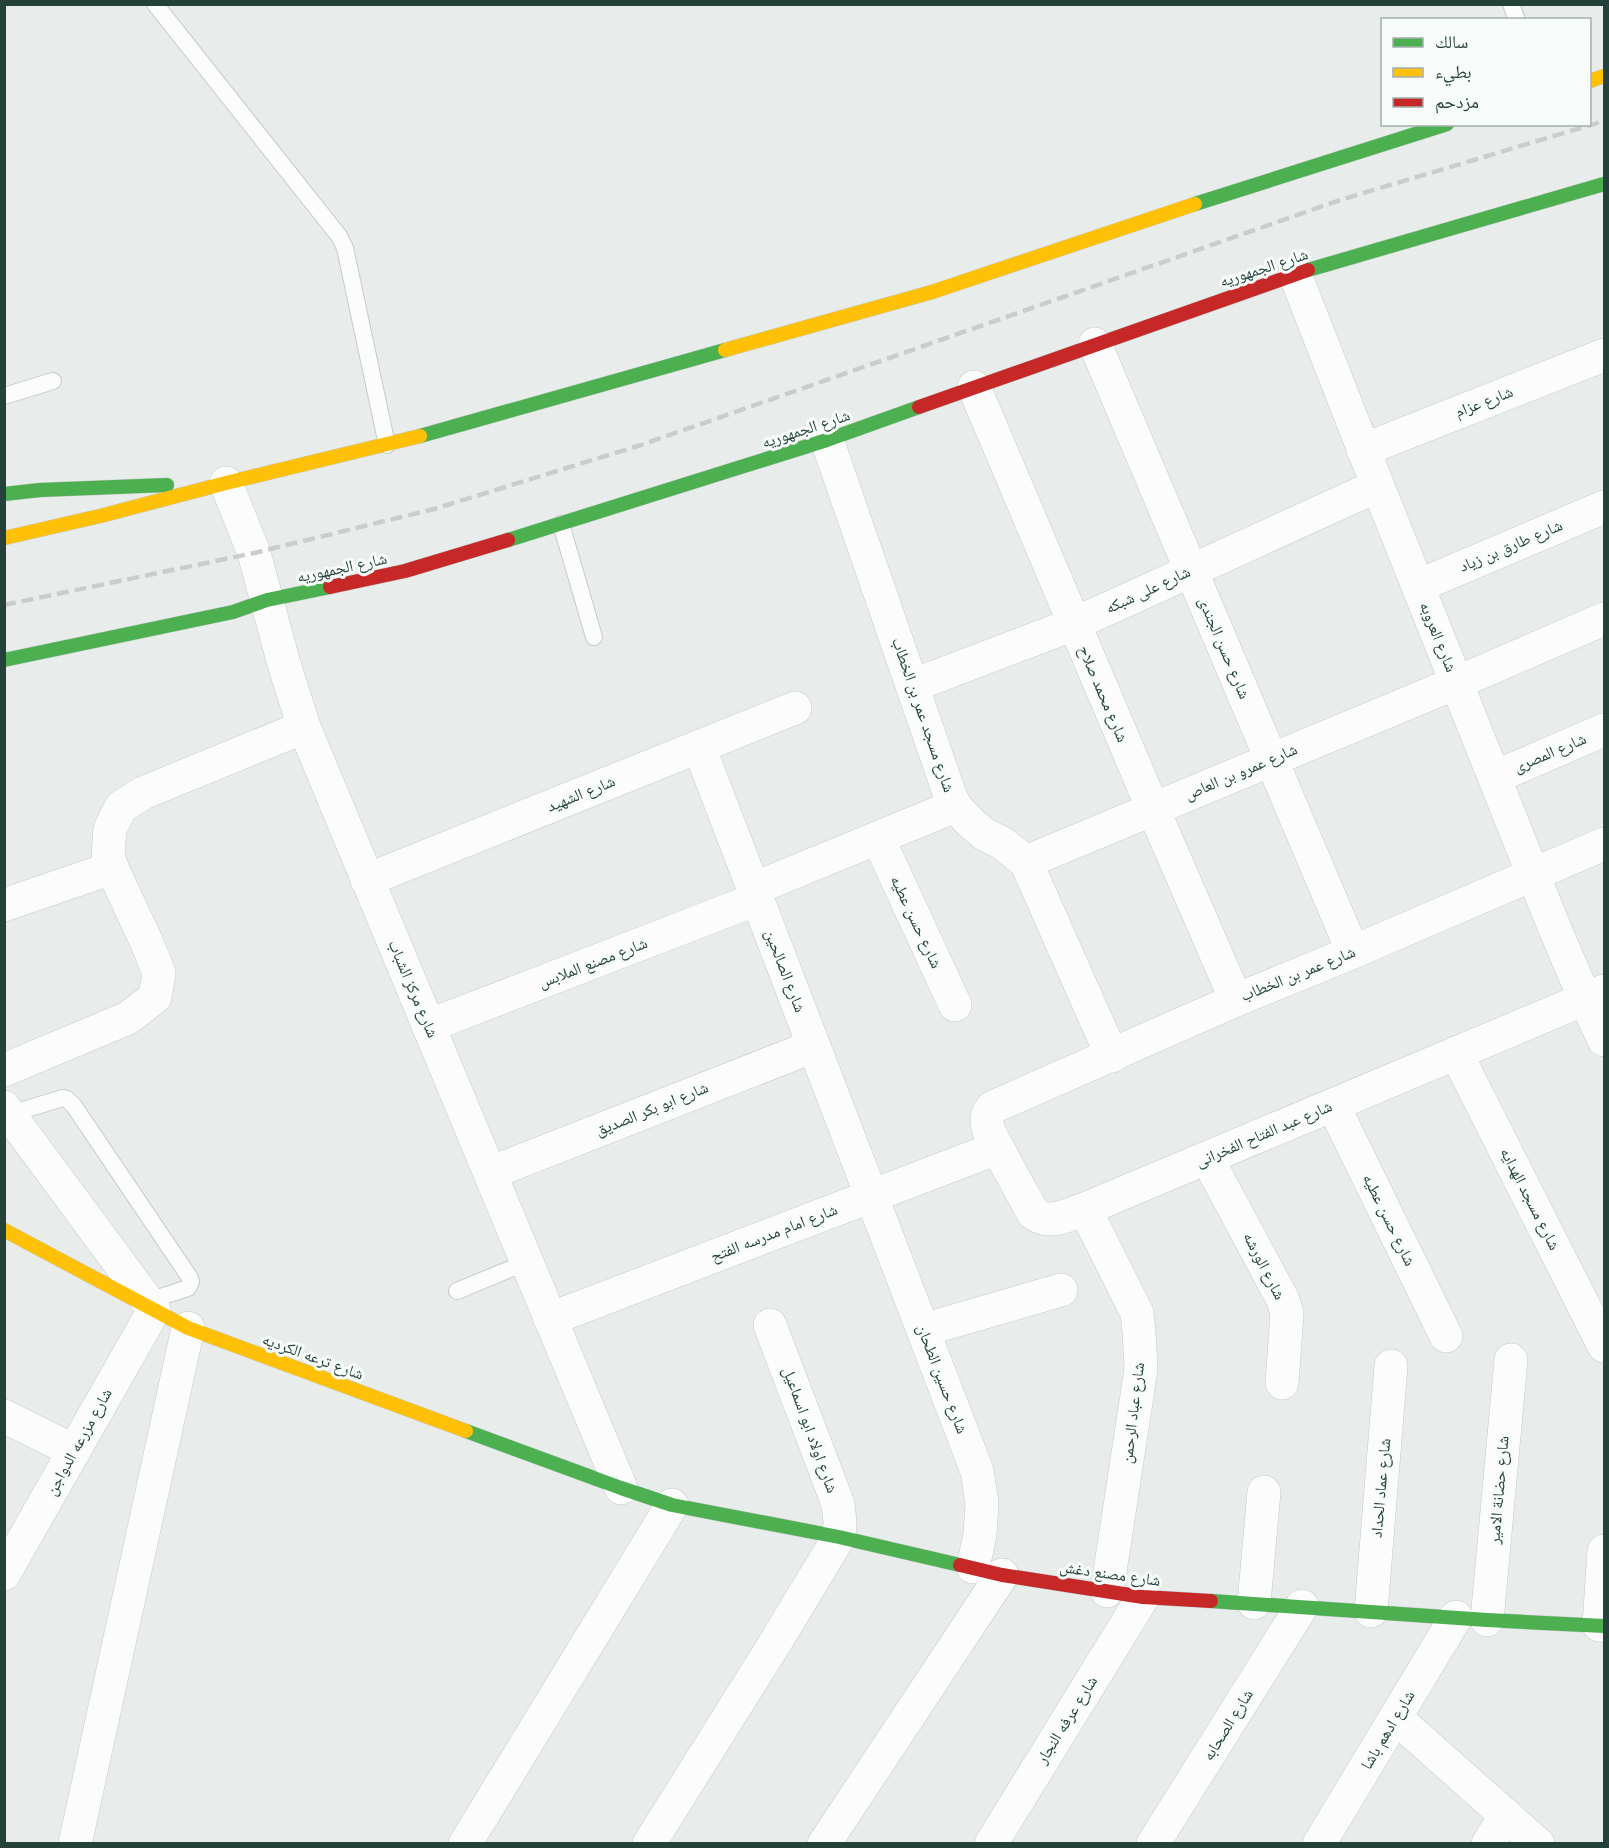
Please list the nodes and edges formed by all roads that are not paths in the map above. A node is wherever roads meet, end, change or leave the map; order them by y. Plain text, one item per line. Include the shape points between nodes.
1 (155, 4) edge
2 (1442, 126) edge
3 (1605, 184) edge
4 (1295, 274) junction
5 (1095, 344) junction
6 (1605, 355) edge
7 (52, 381) dead end
8 (974, 387) junction
9 (4, 396) edge
10 (827, 440) junction
11 (387, 445) junction
12 (1363, 450) junction
13 (226, 483) junction
14 (1377, 486) junction
15 (4, 494) edge
16 (1605, 507) edge
17 (561, 524) junction
18 (4, 538) edge
19 (1191, 570) junction
20 (1418, 586) junction
21 (267, 600) junction
22 (1605, 619) edge
23 (1074, 624) junction
24 (594, 637) dead end
25 (4, 660) edge
26 (1456, 682) junction
27 (914, 685) junction
28 (795, 708) dead end
29 (304, 727) junction
30 (1605, 730) edge
31 (699, 747) junction
32 (1272, 759) junction
33 (1494, 777) junction
34 (956, 806) junction
35 (1153, 809) junction
36 (878, 838) junction
37 (1605, 844) edge
38 (1026, 862) junction
39 (112, 868) junction
40 (1533, 874) junction
41 (367, 880) junction
42 (755, 894) junction
43 (4, 905) edge
44 (1353, 952) junction
45 (1595, 995) edge
46 (1236, 1000) junction
47 (955, 1005) dead end
48 (428, 1026) junction
49 (1605, 1040) edge
50 (814, 1046) junction
51 (1456, 1053) junction
52 (1112, 1056) junction
53 (4, 1070) edge
54 (1333, 1105) junction
55 (993, 1107) joint
56 (7, 1110) edge
57 (998, 1148) junction
58 (1207, 1158) junction
59 (490, 1173) junction
60 (872, 1196) junction
61 (1085, 1209) junction
62 (4, 1230) edge
63 (527, 1262) junction
64 (1061, 1290) dead end
65 (457, 1291) dead end
66 (151, 1305) junction
67 (550, 1319) junction
68 (771, 1325) dead end
69 (188, 1328) junction
70 (923, 1330) junction
71 (1446, 1336) dead end
72 (1605, 1346) edge
73 (1511, 1360) dead end
74 (1391, 1366) dead end
75 (1282, 1383) dead end
76 (4, 1416) edge
77 (74, 1451) junction
78 (621, 1488) junction
79 (1264, 1492) dead end
80 (672, 1505) junction
81 (839, 1537) junction
82 (1605, 1551) edge
83 (7, 1566) edge
84 (988, 1571) junction
85 (1107, 1591) junction
86 (1143, 1598) junction
87 (1254, 1603) junction
88 (1302, 1606) junction
89 (1371, 1611) junction
90 (1472, 1619) junction
91 (1602, 1625) edge
92 (1396, 1718) junction
93 (1506, 1815) junction
94 (75, 1844) edge
95 (465, 1844) edge
96 (649, 1844) edge
97 (824, 1844) edge
98 (991, 1844) edge
99 (1153, 1844) edge
100 (1319, 1844) edge
101 (1488, 1844) edge
102 (1538, 1844) edge

1 - 11 lane via 339,236 345,248
2 - 11 street via 932,292
3 - 4 street, شارع الجمهوريه
4 - 5 street, شارع الجمهوريه
4 - 12 street, شارع العروبه
5 - 8 street, شارع الجمهوريه
5 - 19 street, شارع حسن الجندى
6 - 12 street, شارع عزام
7 - 9 lane
8 - 10 street, شارع الجمهوريه
8 - 23 street, شارع محمد صلاح
10 - 17 street, شارع الجمهوريه
10 - 27 street, شارع مسجد عمر بن الخطاب
11 - 13 street
12 - 14 street, شارع العروبه
13 - 15 street
13 - 18 street
13 - 21 street, شارع مركز الشباب via 254,553
14 - 19 street, شارع على شبكه
14 - 20 street, شارع العروبه
16 - 20 street, شارع طارق بن زياد
17 - 21 street, شارع الجمهوريه via 405,571
17 - 24 lane
19 - 23 street, شارع على شبكه
19 - 32 street, شارع حسن الجندى
20 - 26 street, شارع العروبه
21 - 25 street, شارع الجمهوريه via 234,612
21 - 29 street, شارع مركز الشباب
22 - 26 street, شارع عمرو بن العاص
23 - 27 street, شارع على شبكه
23 - 35 street, شارع محمد صلاح
26 - 32 street, شارع عمرو بن العاص
26 - 33 street, شارع العروبه
27 - 34 street, شارع مسجد عمر بن الخطاب
28 - 31 street, شارع الشهيد
29 - 39 street via 143,793 121,807 110,829 108,855
29 - 41 street, شارع مركز الشباب
30 - 33 street, شارع المصرى
31 - 41 street, شارع الشهيد
31 - 42 street, شارع الصالحين
32 - 35 street, شارع عمرو بن العاص
32 - 44 street, شارع حسن الجندى
33 - 40 street, شارع العروبه
34 - 36 street, شارع مصنع الملابس
34 - 38 street, شارع مسجد عمر بن الخطاب via 984,834
35 - 38 street, شارع عمرو بن العاص
35 - 46 street, شارع محمد صلاح
36 - 42 street, شارع مصنع الملابس
36 - 47 street, شارع حسن عطيه
37 - 40 street, شارع عمر بن الخطاب
38 - 52 street, شارع مسجد عمر بن الخطاب
39 - 43 street
39 - 53 street via 159,973 155,997 128,1018
40 - 44 street, شارع عمر بن الخطاب
40 - 45 street, شارع العروبه
41 - 48 street, شارع مركز الشباب
42 - 48 street, شارع مصنع الملابس
42 - 50 street, شارع الصالحين
44 - 46 street, شارع عمر بن الخطاب
45 - 49 street, شارع العروبه
45 - 51 street, شارع عبد الفتاح الفخرانى
46 - 52 street, شارع عمر بن الخطاب
48 - 59 street, شارع مركز الشباب
50 - 59 street, شارع ابو بكر الصديق
50 - 60 street, شارع الصالحين
51 - 54 street, شارع عبد الفتاح الفخرانى
51 - 72 street, شارع مسجد الهدايه
52 - 55 street, شارع عمر بن الخطاب
54 - 58 street, شارع عبد الفتاح الفخرانى
54 - 71 street, شارع حسن عطيه
55 - 57 street, شارع عبد الفتاح الفخرانى via 986,1121
56 - 66 street
56 - 66 lane via 63,1098 74,1106 190,1278 188,1288
57 - 60 street, شارع امام مدرسه الفتح
57 - 61 street, شارع عبد الفتاح الفخرانى via 1039,1218 1047,1220
58 - 61 street, شارع عبد الفتاح الفخرانى
58 - 75 street, شارع الورشه via 1283,1300 1287,1313
59 - 63 street, شارع مركز الشباب
60 - 67 street, شارع امام مدرسه الفتح
60 - 70 street, شارع حسين الطحان
61 - 85 street, شارع عباد الرحمن via 1137,1313 1139,1331 1141,1369
62 - 66 street, شارع ترعه الكرديه
63 - 65 lane
63 - 67 street, شارع مركز الشباب
64 - 70 street
66 - 69 street, شارع ترعه الكرديه
66 - 77 street, شارع مزرعه الدواجن
67 - 78 street, شارع مركز الشباب
68 - 81 street, شارع اولاد ابو اسماعيل via 838,1504
69 - 78 street, شارع ترعه الكرديه
69 - 94 street
70 - 84 street, شارع حسين الطحان via 977,1471 982,1503 980,1535
73 - 90 street, شارع حضانة الامير
74 - 89 street, شارع عماد الحداد
76 - 77 street
77 - 83 street, شارع مزرعه الدواجن
78 - 80 street, شارع مصنع دغش
79 - 87 street
80 - 81 street, شارع مصنع دغش
80 - 95 street
81 - 84 street, شارع مصنع دغش
81 - 96 street
82 - 91 street
84 - 85 street, شارع مصنع دغش
84 - 97 street
85 - 86 street, شارع مصنع دغش
86 - 87 street, شارع مصنع دغش
86 - 98 street, شارع عرفه النجار
87 - 88 street, شارع مصنع دغش
88 - 89 street, شارع مصنع دغش
88 - 99 street, شارع الصحابه
89 - 90 street, شارع مصنع دغش
90 - 91 street, شارع مصنع دغش
90 - 92 street, شارع ادهم باشا
92 - 93 street
92 - 100 street, شارع ادهم باشا
93 - 101 street
93 - 102 street

